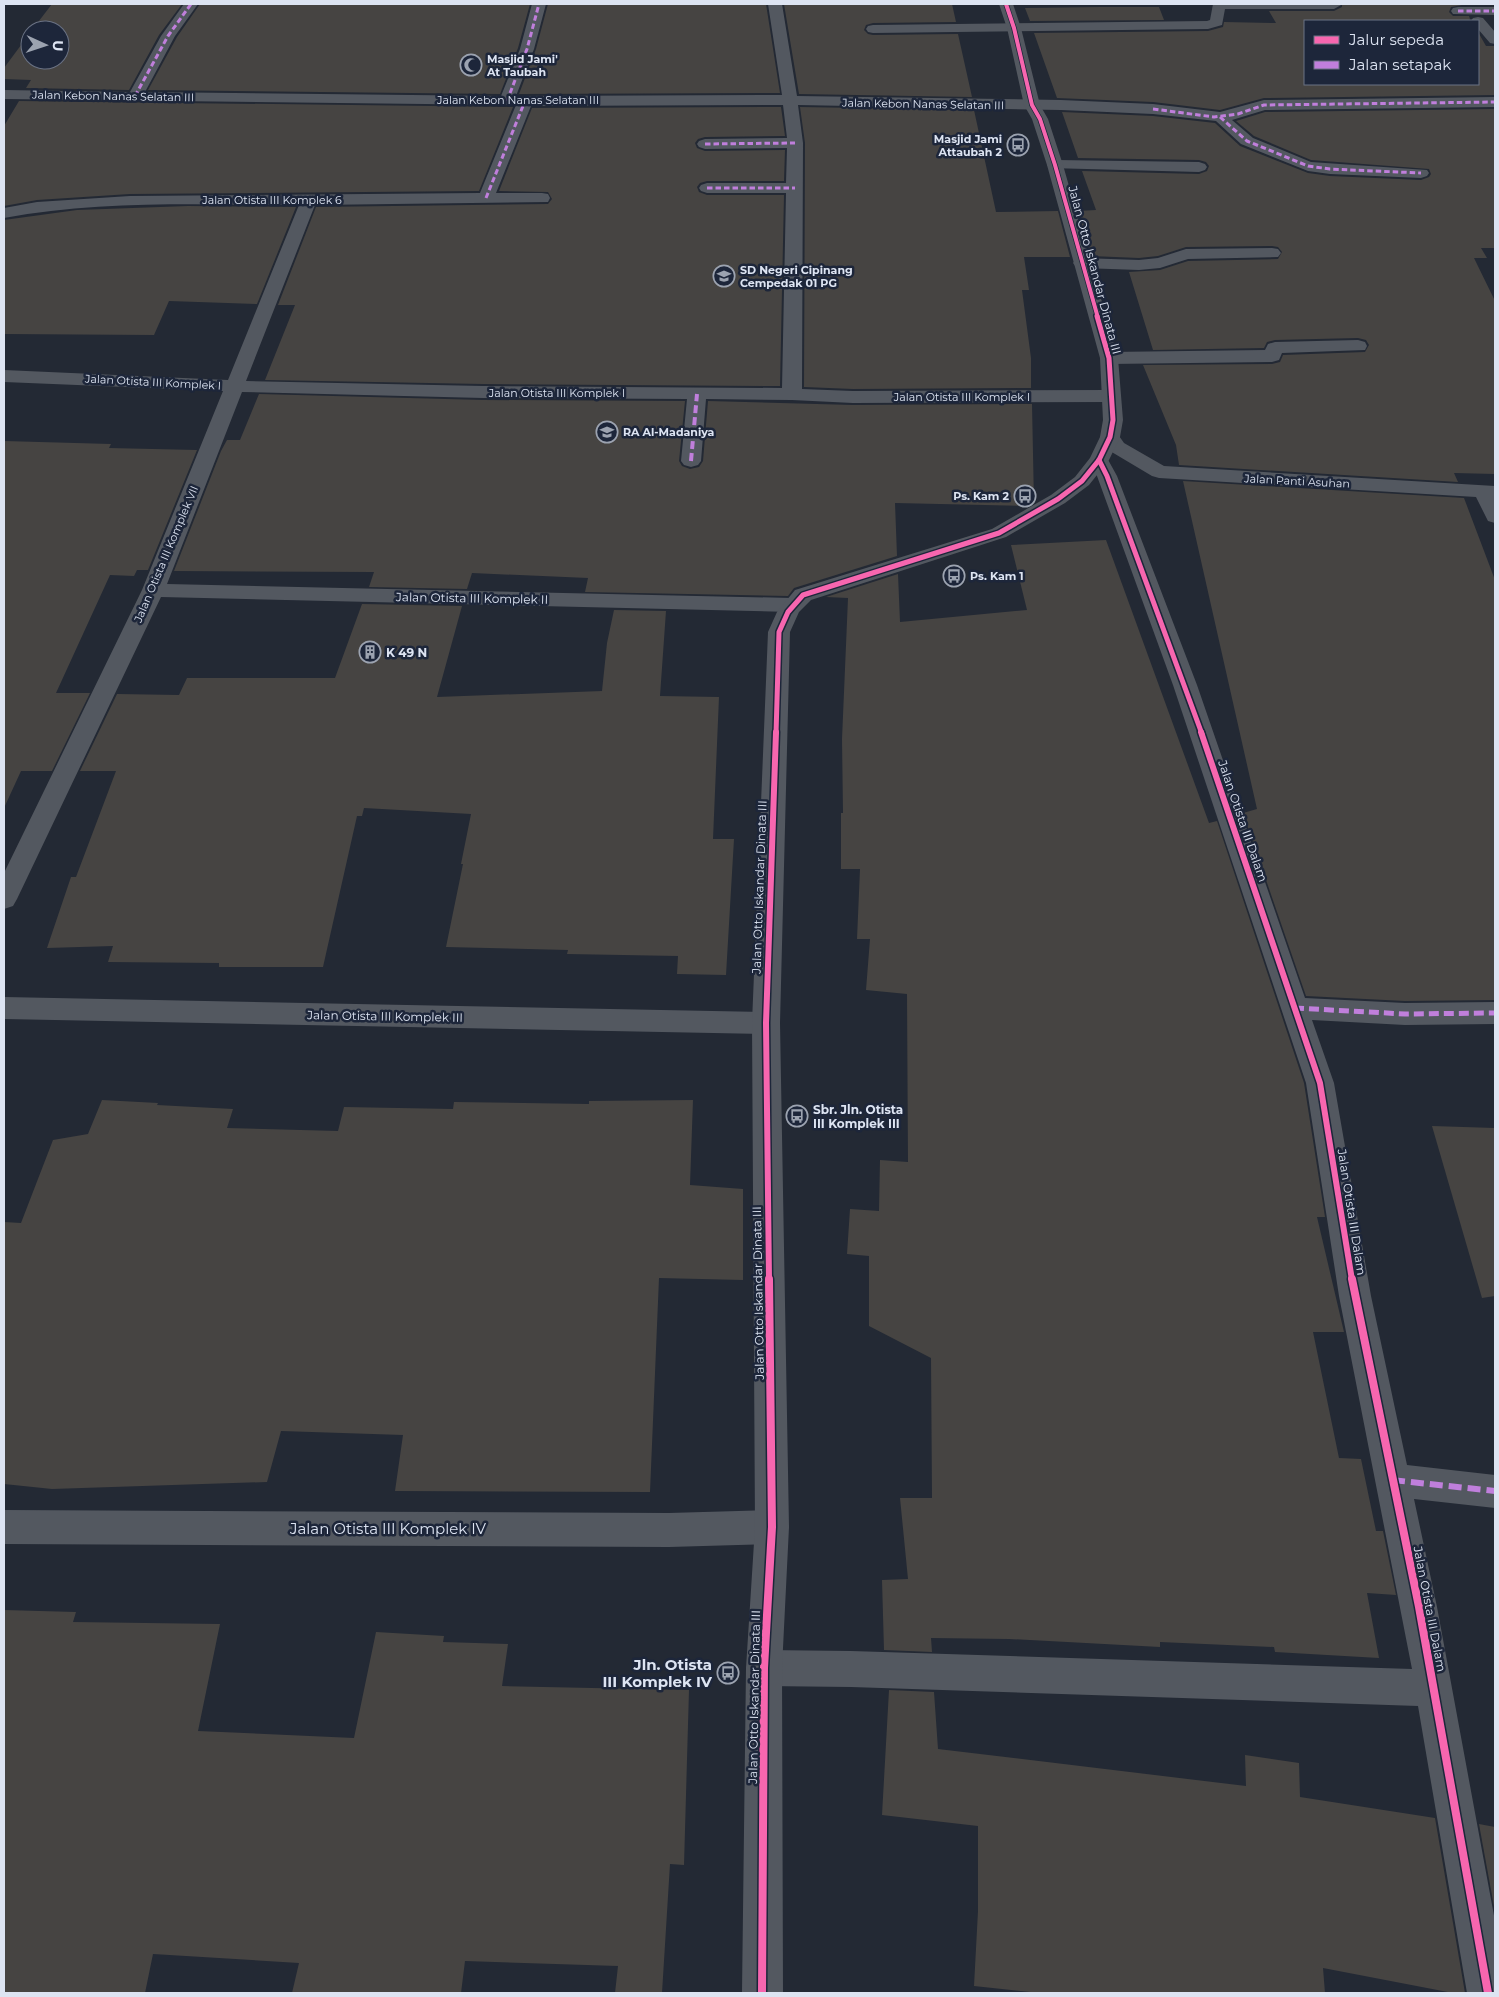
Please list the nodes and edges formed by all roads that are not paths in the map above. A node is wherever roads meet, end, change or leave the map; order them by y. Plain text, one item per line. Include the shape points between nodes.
1 (191, 4) edge
2 (539, 4) edge
3 (775, 4) edge
4 (1006, 4) edge
5 (1334, 5) dead end
6 (1455, 7) edge
7 (1495, 10) edge
8 (1476, 20) edge
9 (1479, 22) edge
10 (1014, 28) junction
11 (874, 29) dead end
12 (1495, 40) edge
13 (4, 95) edge
14 (135, 96) junction
15 (790, 100) junction
16 (508, 101) junction
17 (525, 101) junction
18 (1495, 102) edge
19 (1032, 105) junction
20 (1220, 117) junction
21 (794, 143) junction
22 (705, 144) dead end
23 (1055, 165) junction
24 (1199, 168) dead end
25 (1421, 173) dead end
26 (707, 188) dead end
27 (795, 188) junction
28 (486, 198) junction
29 (542, 198) dead end
30 (309, 200) junction
31 (4, 213) edge
32 (1272, 253) dead end
33 (1082, 263) junction
34 (1358, 346) dead end
35 (1109, 358) junction
36 (4, 376) edge
37 (236, 386) junction
38 (697, 394) junction
39 (792, 394) junction
40 (1111, 396) junction
41 (1104, 448) junction
42 (691, 461) dead end
43 (1490, 492) edge
44 (1495, 517) edge
45 (153, 590) junction
46 (791, 605) junction
47 (4, 899) edge
48 (4, 1008) edge
49 (1294, 1008) junction
50 (1495, 1013) edge
51 (766, 1024) junction
52 (1392, 1480) junction
53 (1495, 1491) edge
54 (4, 1527) edge
55 (772, 1527) junction
56 (764, 1668) junction
57 (1433, 1688) junction
58 (762, 1993) edge
59 (1488, 1993) edge

1 - 14 street via 168,36
2 - 16 street
3 - 15 street
4 - 10 street, Jalan Otto Iskandar Dinata III
5 - 10 street via 1219,5 1217,22 1208,25
6 - 7 street
6 - 8 street
9 - 12 street
10 - 11 street
10 - 19 street, Jalan Otto Iskandar Dinata III
13 - 14 street, Jalan Kebon Nanas Selatan III
14 - 16 street, Jalan Kebon Nanas Selatan III
15 - 17 street, Jalan Kebon Nanas Selatan III
15 - 19 street, Jalan Kebon Nanas Selatan III
15 - 21 street
16 - 17 street, Jalan Kebon Nanas Selatan III
17 - 28 street
18 - 20 street, Jalan Kebon Nanas Selatan III via 1264,105 1234,116
19 - 20 street, Jalan Kebon Nanas Selatan III via 1153,109
19 - 23 street, Jalan Otto Iskandar Dinata III
20 - 25 street via 1246,140 1308,166
21 - 22 street
21 - 27 street
23 - 24 street
23 - 33 street, Jalan Otto Iskandar Dinata III
26 - 27 street
27 - 39 street
28 - 29 street, Jalan Otista III Komplek 6
28 - 30 street, Jalan Otista III Komplek 6
30 - 31 street, Jalan Otista III Komplek 6 via 130,201 37,207
30 - 37 street, Jalan Otista III Komplek VII
32 - 33 street via 1186,254 1160,263 1138,265
33 - 35 street, Jalan Otto Iskandar Dinata III
34 - 35 street via 1275,348 1272,356
35 - 40 street, Jalan Otto Iskandar Dinata III
36 - 37 street, Jalan Otista III Komplek I
37 - 38 street, Jalan Otista III Komplek I
37 - 45 street, Jalan Otista III Komplek VII
38 - 39 street, Jalan Otista III Komplek I
38 - 42 street
39 - 40 street, Jalan Otista III Komplek I via 853,397
40 - 41 street, Jalan Otto Iskandar Dinata III via 1113,420
41 - 43 street, Jalan Panti Asuhan via 1117,447 1159,472
41 - 46 street via 1082,481 1000,533 803,595
41 - 49 street, Jalan Otista III Dalam via 1107,476 1185,685
43 - 44 street
45 - 46 street, Jalan Otista III Komplek II
45 - 47 street, Jalan Otista III Komplek VII
46 - 51 street, Jalan Otto Iskandar Dinata III via 779,632
48 - 51 street, Jalan Otista III Komplek III
49 - 50 street via 1405,1014
49 - 52 street, Jalan Otista III Dalam via 1320,1083 1355,1296
51 - 55 street, Jalan Otto Iskandar Dinata III
52 - 53 street
52 - 57 street, Jalan Otista III Dalam
54 - 55 street, Jalan Otista III Komplek IV via 650,1530
55 - 56 street, Jalan Otto Iskandar Dinata III
56 - 57 street
56 - 58 street, Jalan Otto Iskandar Dinata III
57 - 59 street, Jalan Otista III Dalam

